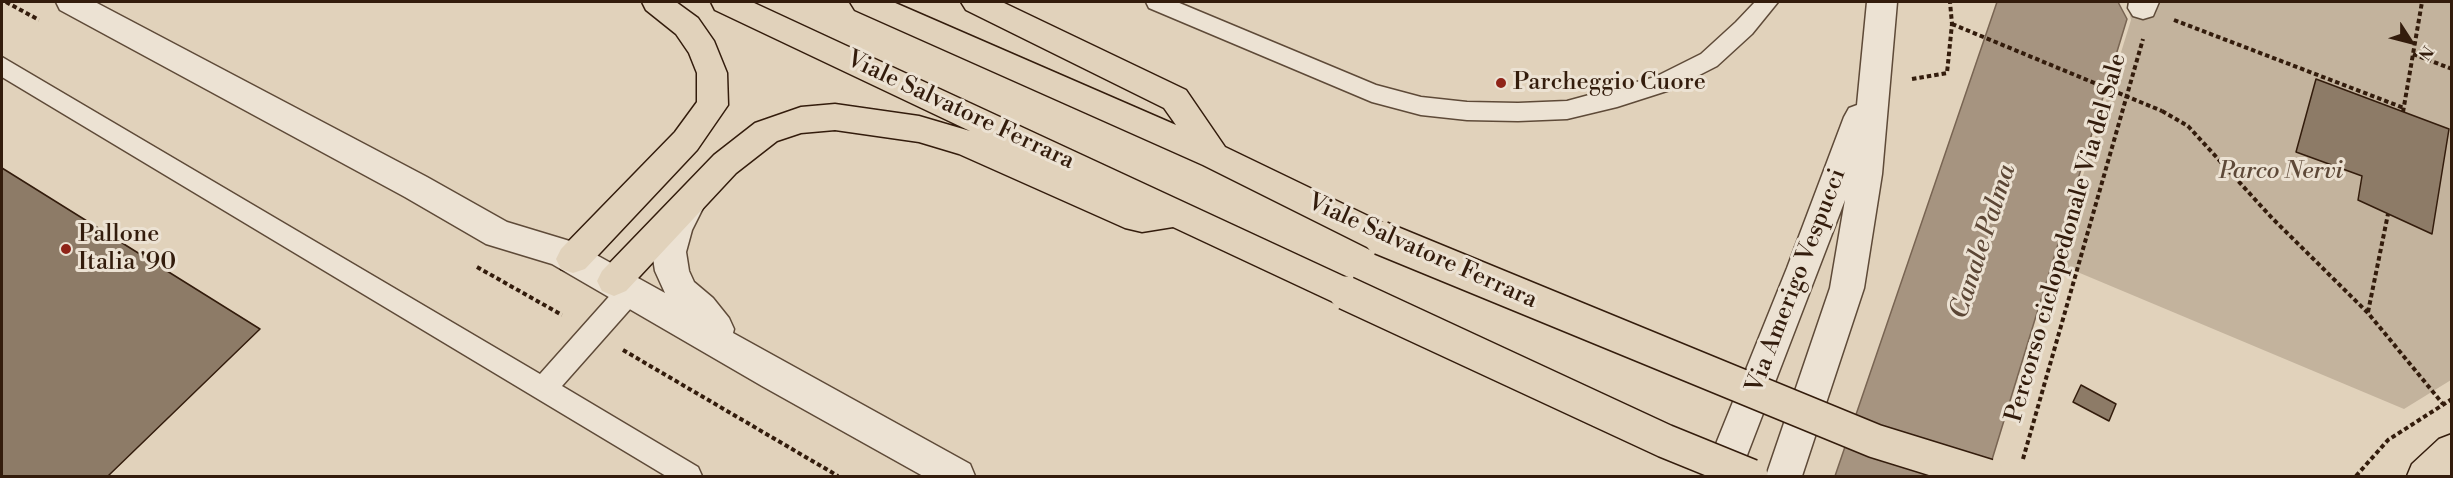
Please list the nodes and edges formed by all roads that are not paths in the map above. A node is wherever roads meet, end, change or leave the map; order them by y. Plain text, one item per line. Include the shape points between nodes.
1 (70, 2) edge
2 (656, 2) edge
3 (725, 2) edge
4 (865, 2) edge
5 (976, 2) edge
6 (1157, 2) edge
7 (1767, 2) edge
8 (1882, 2) edge
9 (2, 66) edge
10 (1873, 85) junction
11 (1214, 156) junction
12 (690, 202) junction
13 (1178, 213) junction
14 (573, 259) junction
15 (622, 285) junction
16 (737, 353) junction
17 (543, 389) junction
18 (2451, 451) edge
19 (689, 477) edge
20 (957, 477) edge
21 (1721, 477) edge
22 (1751, 477) edge
23 (1784, 477) edge
24 (1988, 477) edge
25 (2425, 477) edge

1 - 14 street via 498,234
2 - 14 highway via 687,26 703,49 712,73 712,105 686,141
3 - 13 highway, Viale Salvatore Ferrara
4 - 11 highway, Viale Salvatore Ferrara
5 - 11 highway via 1175,99
6 - 7 lane via 1372,93 1420,106 1518,112 1567,110 1662,84 1709,60
8 - 10 street, Via Amerigo Vespucci
9 - 17 lane
10 - 21 street, Via Amerigo Vespucci
10 - 23 street, Via Amerigo Vespucci via 1866,174 1847,288
11 - 24 highway, Viale Salvatore Ferrara, bridge via 1381,238 1875,441
12 - 13 highway via 725,164 766,132 801,120 835,117 919,129 967,143 1125,214 1156,218
12 - 15 highway
12 - 16 street via 669,252 672,271 681,292 701,309
13 - 22 highway, Viale Salvatore Ferrara, bridge via 1665,441
14 - 15 street
15 - 16 street
15 - 17 lane
16 - 20 street
17 - 19 lane
18 - 25 highway

